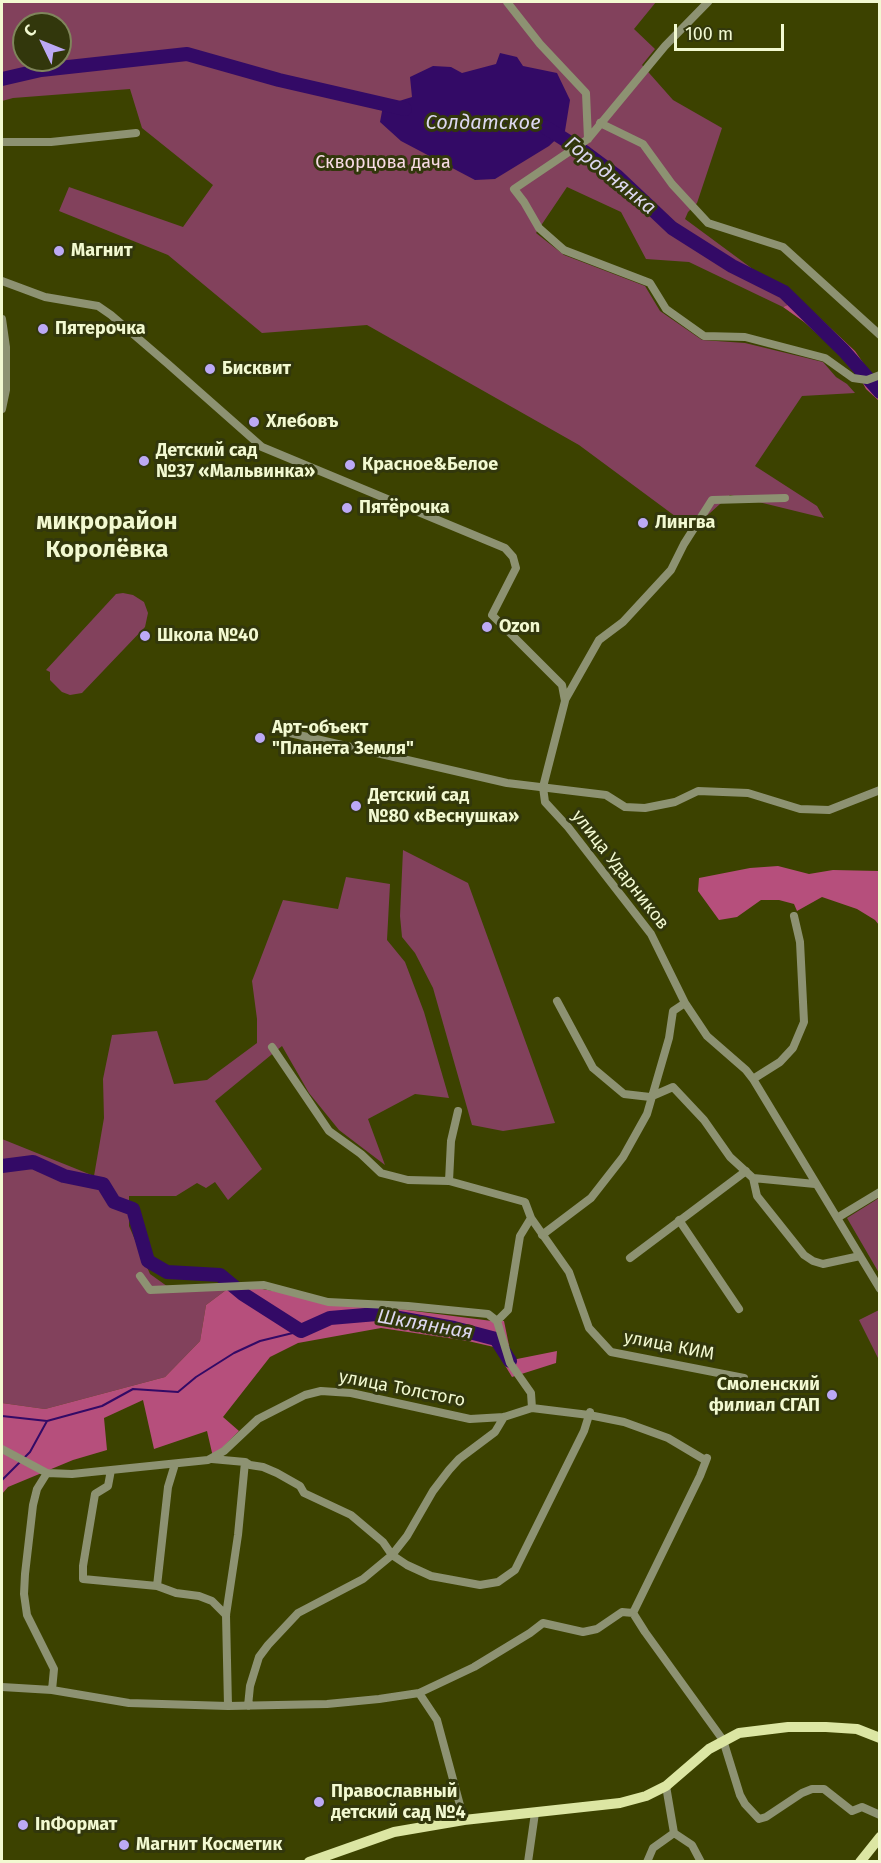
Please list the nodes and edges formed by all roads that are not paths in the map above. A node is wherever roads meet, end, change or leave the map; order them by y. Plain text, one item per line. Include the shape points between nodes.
1 (507, 2) edge
2 (708, 2) edge
3 (600, 123) junction
4 (136, 133) dead end
5 (588, 139) junction
6 (2, 142) edge
7 (2, 280) edge
8 (2, 319) edge
9 (879, 335) edge
10 (879, 375) edge
11 (2, 409) edge
12 (785, 498) dead end
13 (565, 701) junction
14 (277, 730) dead end
15 (543, 787) junction
16 (879, 790) edge
17 (795, 916) dead end
18 (557, 1001) dead end
19 (686, 1003) junction
20 (272, 1047) dead end
21 (753, 1079) junction
22 (650, 1097) junction
23 (458, 1111) dead end
24 (746, 1172) junction
25 (753, 1178) junction
26 (448, 1181) junction
27 (815, 1184) junction
28 (879, 1192) edge
29 (531, 1218) junction
30 (837, 1218) junction
31 (679, 1220) junction
32 (542, 1235) junction
33 (860, 1256) junction
34 (630, 1258) dead end
35 (140, 1276) dead end
36 (879, 1289) edge
37 (739, 1309) dead end
38 (497, 1321) junction
39 (744, 1378) dead end
40 (532, 1408) junction
41 (589, 1413) junction
42 (504, 1417) junction
43 (2, 1449) edge
44 (208, 1460) junction
45 (245, 1462) junction
46 (175, 1464) junction
47 (111, 1470) junction
48 (47, 1473) junction
49 (392, 1555) junction
50 (157, 1586) junction
51 (633, 1613) junction
52 (226, 1615) junction
53 (2, 1687) edge
54 (52, 1690) junction
55 (419, 1693) junction
56 (228, 1706) junction
57 (248, 1706) junction
58 (879, 1738) edge
59 (723, 1740) junction
60 (666, 1786) junction
61 (535, 1813) junction
62 (879, 1815) edge
63 (464, 1820) junction
64 (674, 1833) junction
65 (879, 1837) edge
66 (309, 1862) edge
67 (528, 1862) edge
68 (647, 1862) edge
69 (701, 1862) edge
70 (860, 1862) edge

1 - 5 street via 586,93
2 - 3 street
3 - 5 street
3 - 9 street via 643,144 672,184 708,223 783,247
4 - 6 street via 51,142
5 - 10 street via 514,189 539,228 564,250 650,282 666,309 704,336 746,337 825,358 853,378 867,380
7 - 13 street via 45,297 98,306 262,447 505,548 516,568 492,615 562,685
8 - 11 street via 6,390
12 - 13 street via 712,500 671,570 622,622 599,640
13 - 15 street
14 - 15 street via 460,774
15 - 16 street via 606,795 625,807 675,802 698,791 748,794 800,809 829,810
15 - 19 street, улица Ударников via 545,802 651,934
17 - 21 street via 804,1022 793,1048 780,1062
18 - 22 street via 593,1068 624,1094
19 - 21 street, улица Ударников via 707,1036
19 - 22 street via 673,1011 669,1038
20 - 26 street, улица КИМ via 329,1131 381,1173 408,1180
21 - 27 street, улица Ударников
22 - 24 street via 673,1087
22 - 32 street via 647,1114 623,1157 591,1198
23 - 26 street
24 - 25 street
24 - 31 street
25 - 27 street
25 - 33 street via 757,1196 804,1255 823,1264
26 - 29 street, улица КИМ via 525,1203
27 - 30 street, улица Ударников
28 - 30 street
29 - 32 street, улица КИМ
29 - 38 street via 520,1236 508,1310
30 - 33 street, улица Ударников
31 - 34 street
31 - 37 street
32 - 39 street, улица КИМ via 569,1272 590,1328 611,1352
33 - 36 street, улица Ударников
35 - 38 street via 150,1290 264,1285 328,1302 488,1314
38 - 40 street via 510,1363 531,1393
40 - 41 street, улица Толстого
40 - 42 street, улица Толстого
41 - 49 street via 585,1431 515,1570 498,1582 480,1585 431,1576
41 - 51 street, улица Толстого via 668,1438 706,1459
42 - 44 street, улица Толстого via 470,1419 321,1390 258,1419 224,1451
42 - 49 street via 495,1432 449,1470
43 - 48 street, улица Толстого
44 - 45 street
44 - 46 street, улица Толстого
45 - 49 street via 277,1473 300,1486 304,1493 351,1515 383,1542
45 - 52 street
46 - 47 street, улица Толстого
46 - 50 street via 168,1487
47 - 48 street, улица Толстого
47 - 50 street via 108,1486 94,1494 83,1579
48 - 54 street via 33,1505 24,1594 27,1615 54,1669
49 - 57 street via 363,1579 298,1613 259,1657
50 - 52 street via 212,1601
51 - 55 street via 622,1612 597,1629 583,1632 543,1623 474,1667
51 - 59 street
52 - 56 street
53 - 54 street
54 - 56 street via 129,1703
55 - 57 street via 327,1704
55 - 63 street via 437,1720
56 - 57 street
58 - 59 main road via 857,1729 797,1727 739,1733
59 - 60 main road
59 - 62 street via 740,1796 759,1819 812,1789 824,1789 852,1811 862,1807
60 - 61 main road via 620,1803
60 - 64 street
61 - 63 main road
61 - 67 street
63 - 66 main road via 394,1832
64 - 68 street via 653,1848
64 - 69 street via 692,1845
65 - 70 main road

